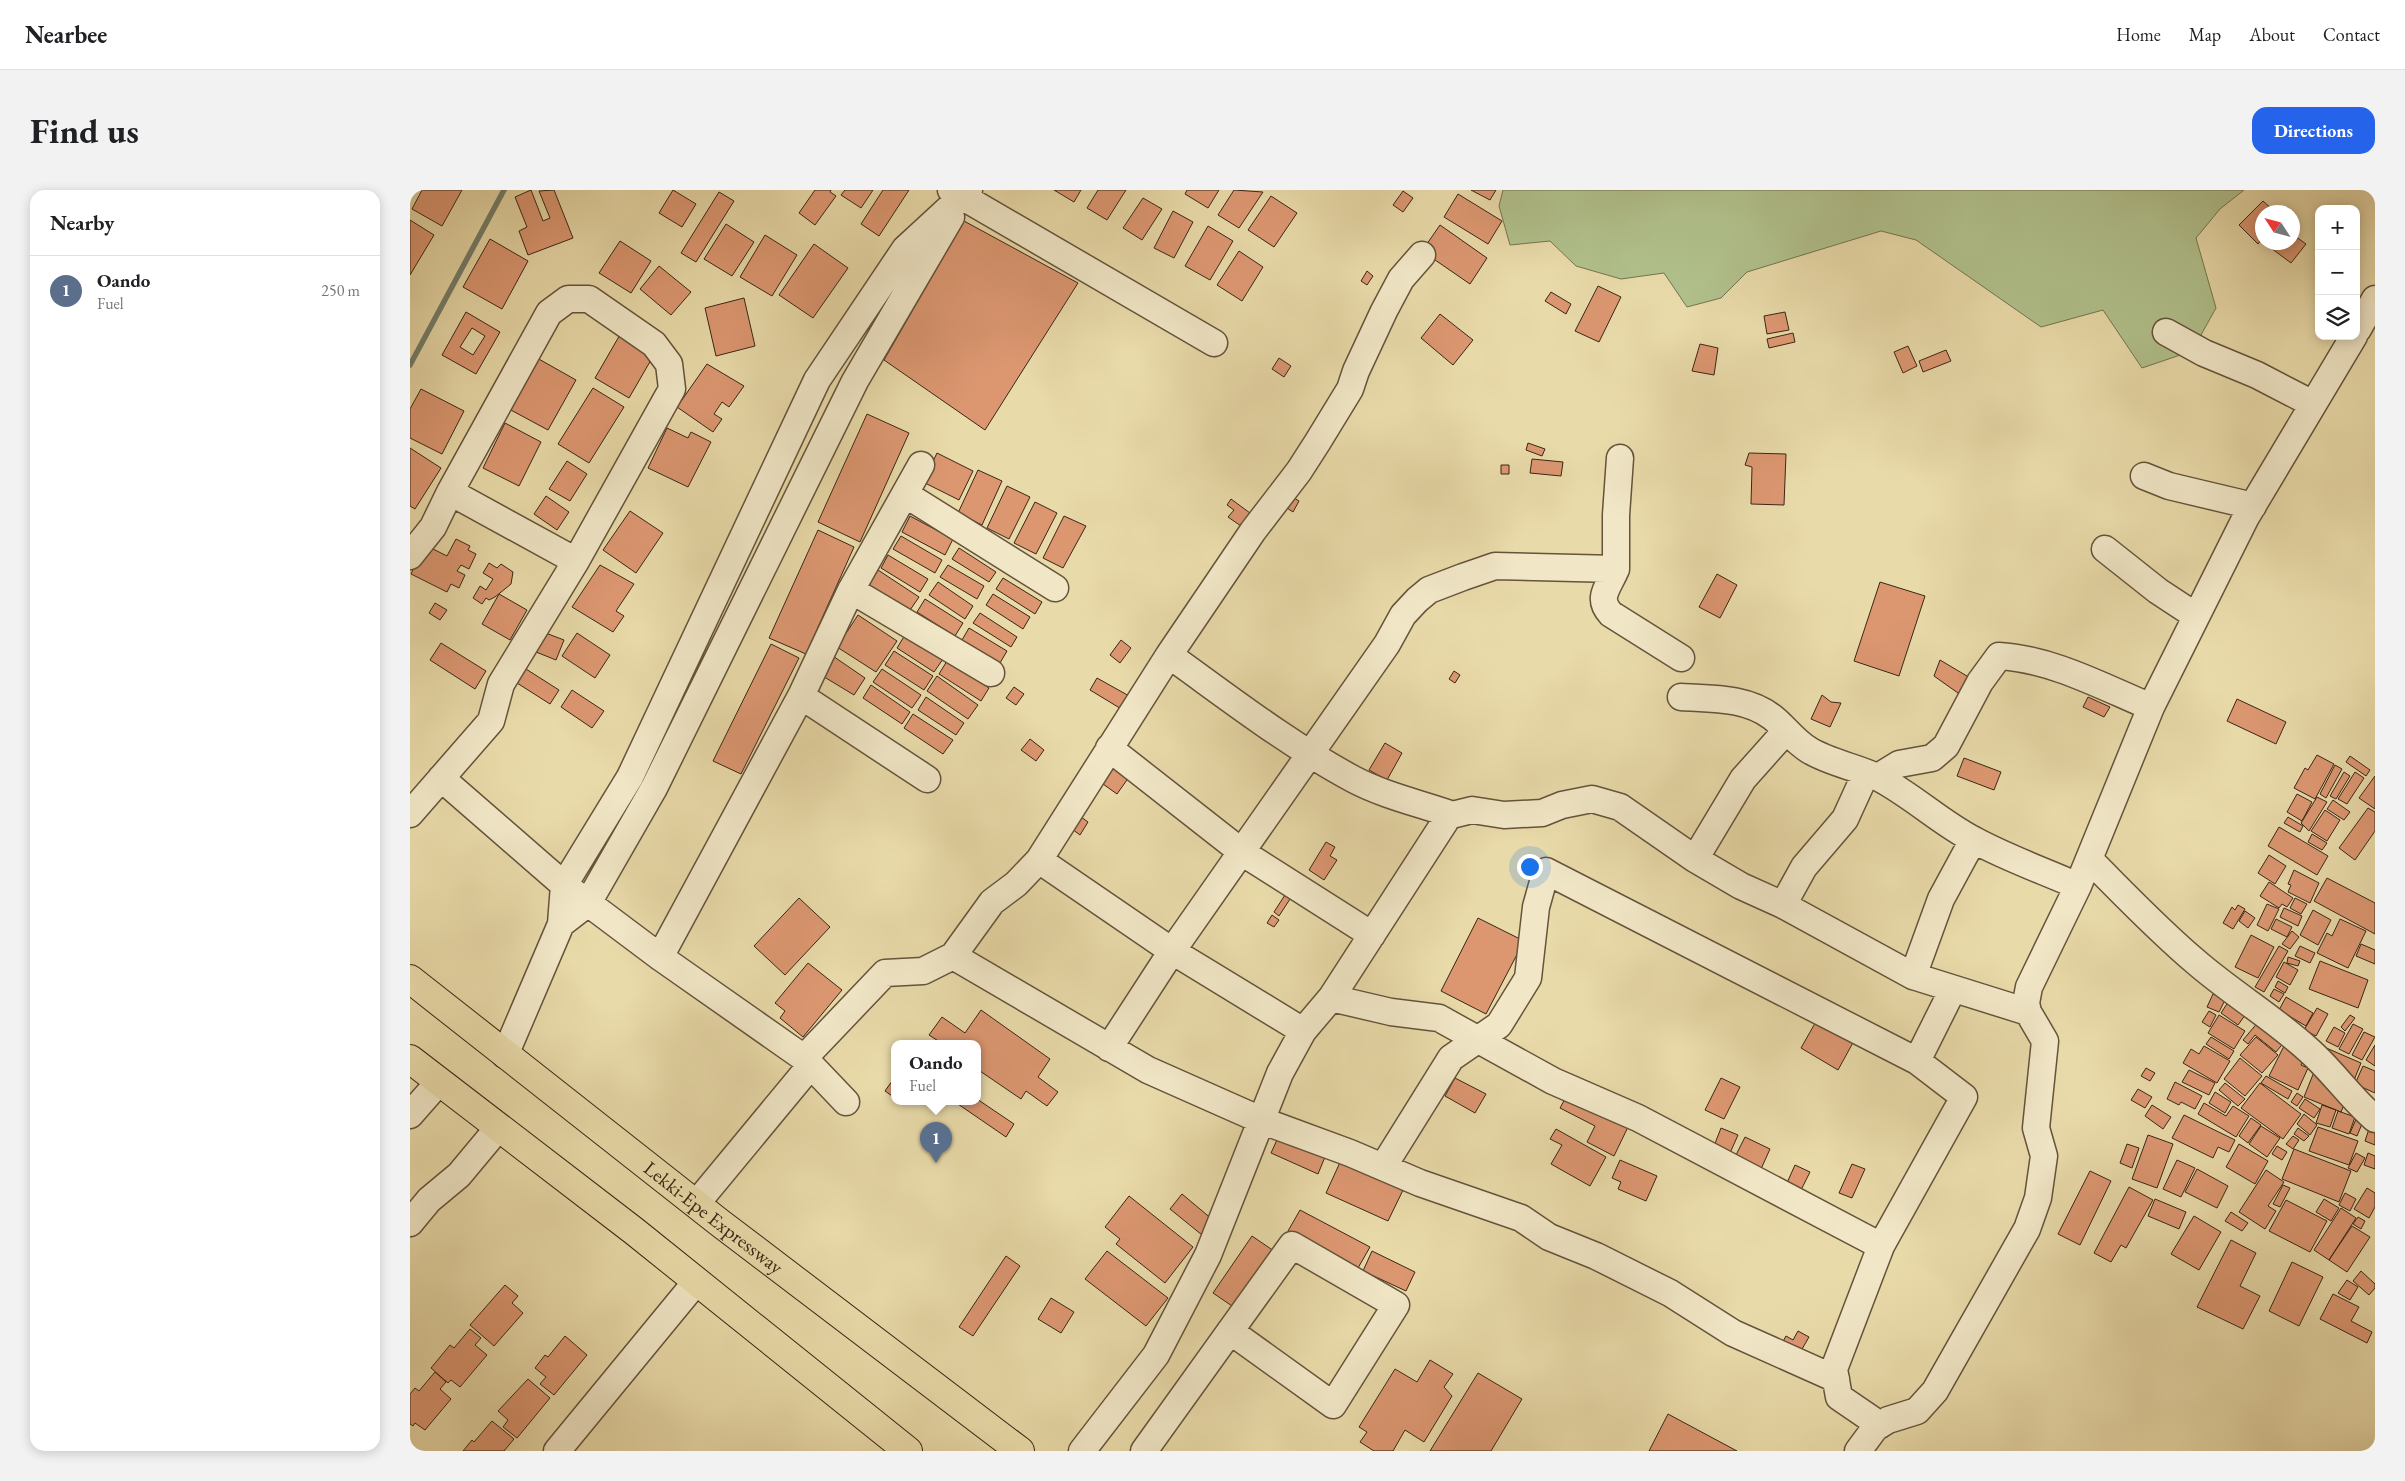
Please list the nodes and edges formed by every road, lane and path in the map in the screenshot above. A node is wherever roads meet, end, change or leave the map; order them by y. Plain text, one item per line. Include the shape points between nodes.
1 (961, 192) edge
2 (1422, 255) dead end
3 (2375, 299) edge
4 (2361, 331) edge
5 (2166, 332) dead end
6 (1214, 344) dead end
7 (2313, 404) junction
8 (1620, 458) dead end
9 (921, 465) dead end
10 (2144, 476) dead end
11 (450, 492) junction
12 (905, 494) junction
13 (2253, 506) junction
14 (2105, 548) dead end
15 (410, 556) edge
16 (732, 560) junction
17 (576, 561) junction
18 (1616, 569) junction
19 (759, 576) junction
20 (1055, 588) dead end
21 (851, 590) junction
22 (2196, 616) junction
23 (1170, 655) junction
24 (1681, 658) dead end
25 (991, 673) dead end
26 (801, 696) junction
27 (1681, 697) dead end
28 (2151, 707) junction
29 (1786, 732) junction
30 (1110, 748) junction
31 (1309, 755) junction
32 (1872, 775) junction
33 (441, 778) junction
34 (927, 779) dead end
35 (410, 814) edge
36 (1450, 814) junction
37 (1973, 840) junction
38 (1242, 853) junction
39 (1695, 859) junction
40 (2089, 859) junction
41 (1039, 860) junction
42 (564, 885) junction
43 (2078, 886) junction
44 (588, 903) junction
45 (1783, 905) junction
46 (561, 924) junction
47 (1372, 935) junction
48 (1172, 951) junction
49 (953, 956) junction
50 (660, 957) junction
51 (1913, 976) junction
52 (410, 979) edge
53 (1953, 990) junction
54 (1331, 998) junction
55 (2028, 1012) junction
56 (1302, 1031) junction
57 (1479, 1040) junction
58 (1109, 1048) junction
59 (505, 1054) junction
60 (410, 1059) edge
61 (1917, 1060) junction
62 (807, 1062) junction
63 (439, 1082) junction
64 (846, 1102) dead end
65 (410, 1115) edge
66 (1263, 1120) junction
67 (2375, 1120) edge
68 (499, 1128) junction
69 (1383, 1167) junction
70 (696, 1204) junction
71 (410, 1223) edge
72 (1881, 1246) junction
73 (696, 1282) junction
74 (1230, 1331) junction
75 (1836, 1379) junction
76 (1880, 1425) junction
77 (557, 1451) edge
78 (908, 1451) edge
79 (1020, 1451) edge
80 (1082, 1451) edge
81 (1144, 1451) edge
82 (1858, 1451) edge

1 - 6 street
1 - 16 street via 905,249 817,380
1 - 19 street via 855,381
2 - 23 street via 1401,279 1350,389 1317,443
3 - 4 street
4 - 7 street
5 - 7 street
7 - 13 street
8 - 18 street
9 - 12 street
10 - 13 street via 2169,486
11 - 15 street via 433,527
11 - 17 street
11 - 17 street via 549,313 568,299 589,299 654,344 669,364 672,388
12 - 20 street
12 - 21 street
13 - 22 street
14 - 22 street via 2158,591
16 - 19 street
16 - 42 street via 630,777
17 - 33 street via 501,684 491,721
18 - 24 street via 1603,600 1604,606
18 - 31 street via 1496,566 1429,590 1403,615 1387,644
19 - 44 street via 654,788
21 - 25 street
21 - 26 street
22 - 28 street
23 - 30 street
23 - 31 street
26 - 34 street
26 - 50 street
27 - 29 street via 1745,703 1773,718
28 - 32 street via 2060,669 2016,657 1999,656 1980,682 1946,746 1932,758 1899,764
28 - 40 street
29 - 32 street via 1809,750
29 - 39 street via 1743,779
30 - 38 street
30 - 41 street
31 - 36 street via 1361,782
31 - 38 street
32 - 37 street via 1919,802
32 - 45 street via 1844,819 1804,867
33 - 35 street
33 - 42 street
36 - 39 street via 1472,810 1504,815 1542,813 1562,804 1592,799 1620,807
36 - 47 street
37 - 43 street
37 - 51 street via 1941,899
38 - 47 street
38 - 48 street
39 - 45 street via 1741,886
40 - 43 street
40 - 67 street via 2197,963 2315,1056
41 - 48 street
41 - 49 street via 1016,884 992,902
42 - 44 street
42 - 46 street
43 - 55 street via 2029,987
44 - 46 street
44 - 50 street
45 - 51 street
46 - 59 street
47 - 54 street
48 - 56 street
48 - 58 street
49 - 58 street
49 - 62 street via 923,971 884,973
50 - 62 street
51 - 53 street
52 - 59 highway, Lekki-Epe Expressway
53 - 55 street
53 - 61 street
54 - 56 street
54 - 57 street via 1391,1012 1439,1018
55 - 76 street via 2045,1041 2036,1128 2044,1156 2038,1198 2027,1229 1935,1391 1917,1411
56 - 66 street via 1280,1073
57 - 61 street via 1499,1025 1528,978 1536,907 1546,871
57 - 69 street via 1451,1058
57 - 72 street via 1553,1081 1638,1118
58 - 66 street via 1148,1070
59 - 70 highway, Lekki-Epe Expressway
60 - 63 highway
61 - 72 street via 1964,1097
62 - 64 street
62 - 70 street
63 - 65 street
63 - 68 highway
66 - 69 street
66 - 80 street via 1208,1255 1156,1355
68 - 71 street via 459,1175 429,1200
68 - 73 highway
69 - 75 street via 1522,1218 1549,1236 1670,1294 1733,1333
70 - 79 highway, Lekki-Epe Expressway
72 - 75 street via 1834,1369
73 - 77 street
73 - 78 highway
74 - 74 street via 1292,1245 1396,1305 1333,1405
74 - 81 street
75 - 76 street via 1839,1397
76 - 82 street via 1864,1439

